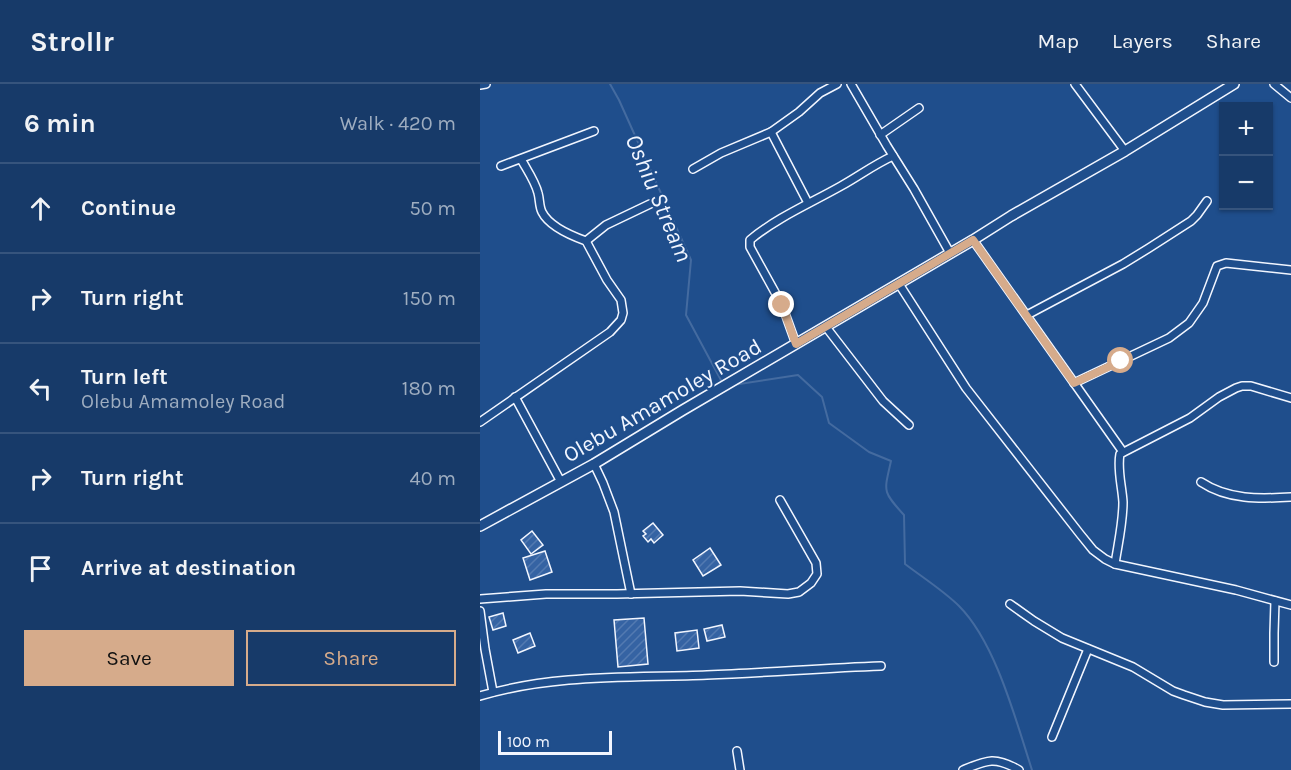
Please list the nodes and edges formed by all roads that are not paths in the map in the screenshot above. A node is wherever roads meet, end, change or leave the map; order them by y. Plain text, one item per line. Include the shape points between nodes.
1 (486, 84) edge
2 (837, 84) edge
3 (851, 84) edge
4 (1075, 84) edge
5 (1234, 84) edge
6 (1274, 84) edge
7 (480, 85) edge
8 (1291, 98) edge
9 (920, 108) dead end
10 (594, 131) dead end
11 (771, 132) junction
12 (880, 135) junction
13 (1125, 151) junction
14 (893, 156) junction
15 (521, 159) junction
16 (501, 166) dead end
17 (693, 169) dead end
18 (1207, 201) dead end
19 (808, 202) junction
20 (650, 204) dead end
21 (973, 240) junction
22 (586, 241) junction
23 (950, 253) junction
24 (1291, 270) edge
25 (899, 284) junction
26 (1027, 315) junction
27 (826, 327) junction
28 (796, 344) junction
29 (1074, 383) junction
30 (515, 397) junction
31 (1291, 398) edge
32 (480, 422) edge
33 (909, 424) dead end
34 (1123, 452) junction
35 (594, 464) junction
36 (561, 482) junction
37 (1202, 482) dead end
38 (1291, 496) edge
39 (780, 500) dead end
40 (480, 526) edge
41 (1115, 564) junction
42 (631, 594) junction
43 (480, 599) edge
44 (1275, 601) junction
45 (1010, 603) dead end
46 (1291, 605) edge
47 (480, 611) edge
48 (1088, 649) junction
49 (1274, 662) dead end
50 (881, 666) dead end
51 (493, 692) junction
52 (480, 696) edge
53 (1291, 704) edge
54 (1052, 737) dead end
55 (737, 751) dead end
56 (740, 770) edge
57 (963, 770) edge
58 (1019, 770) edge

1 - 7 street
2 - 11 street
3 - 12 street
4 - 13 street
5 - 13 street, Olebu Amamoley Road
6 - 8 street
9 - 12 street
10 - 15 street
11 - 17 street
11 - 19 street
12 - 14 street
13 - 21 street, Olebu Amamoley Road
14 - 19 street
14 - 23 street
15 - 16 street
15 - 22 street via 547,219
18 - 26 street via 1191,221 1157,243
19 - 28 street via 750,240
20 - 22 street via 606,225
21 - 23 street, Olebu Amamoley Road
21 - 26 street
22 - 30 street via 621,300 621,320 610,332
23 - 25 street, Olebu Amamoley Road
24 - 29 street via 1221,264 1189,323 1154,346
25 - 27 street, Olebu Amamoley Road
25 - 41 street via 966,388 1080,534 1094,550
26 - 29 street
27 - 28 street, Olebu Amamoley Road
27 - 33 street via 884,401
28 - 35 street, Olebu Amamoley Road
29 - 34 street
30 - 32 street
30 - 36 street
31 - 34 street via 1242,386
34 - 41 street via 1119,458 1123,503
35 - 36 street, Olebu Amamoley Road
35 - 42 street via 614,512
36 - 40 street, Olebu Amamoley Road
37 - 38 street via 1223,493 1248,498
39 - 42 street via 816,562 817,574 799,592
41 - 44 street
42 - 43 street
44 - 46 street
44 - 49 street
45 - 48 street via 1062,638
47 - 51 street
48 - 53 street via 1133,667 1173,691 1205,702
48 - 54 street
50 - 51 street via 597,678
51 - 52 street
55 - 56 street
57 - 58 street via 997,760

